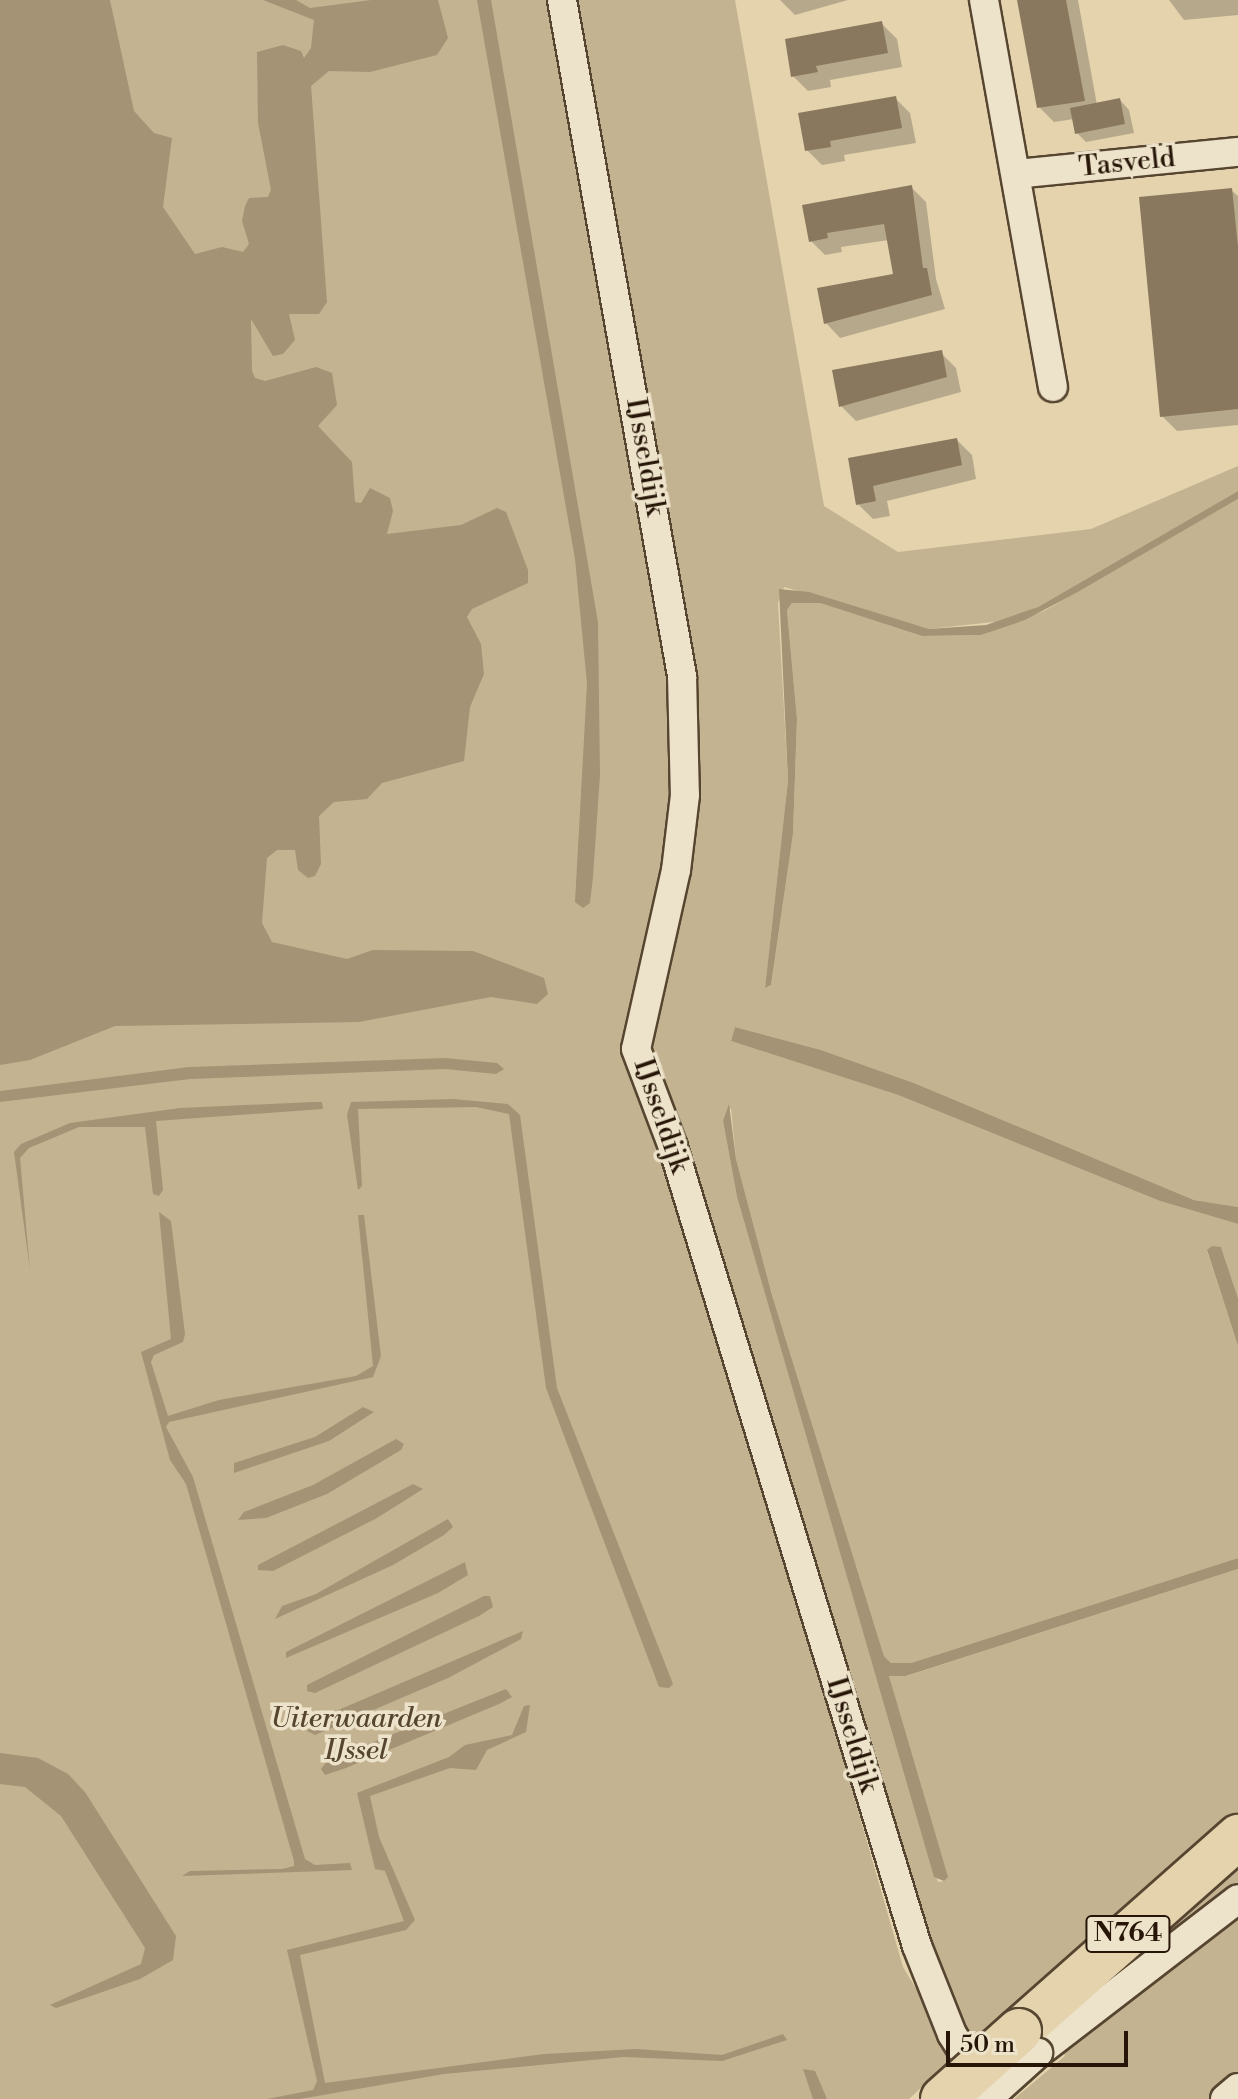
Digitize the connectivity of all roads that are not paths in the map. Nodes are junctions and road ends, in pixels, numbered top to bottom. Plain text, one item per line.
1 (562, 0) edge
2 (984, 0) edge
3 (1238, 152) edge
4 (1016, 174) junction
5 (1053, 387) dead end
6 (1238, 1837) edge
7 (1238, 1899) edge
8 (1028, 2042) junction
9 (1238, 2088) edge
10 (943, 2099) edge
11 (990, 2099) edge
12 (1225, 2099) edge

1 - 11 street, IJsseldijk
2 - 4 street
3 - 4 street, Tasveld
4 - 5 street
6 - 8 main road, N764
7 - 8 street
8 - 10 main road, N764, bridge
8 - 11 street, bridge
9 - 12 street

